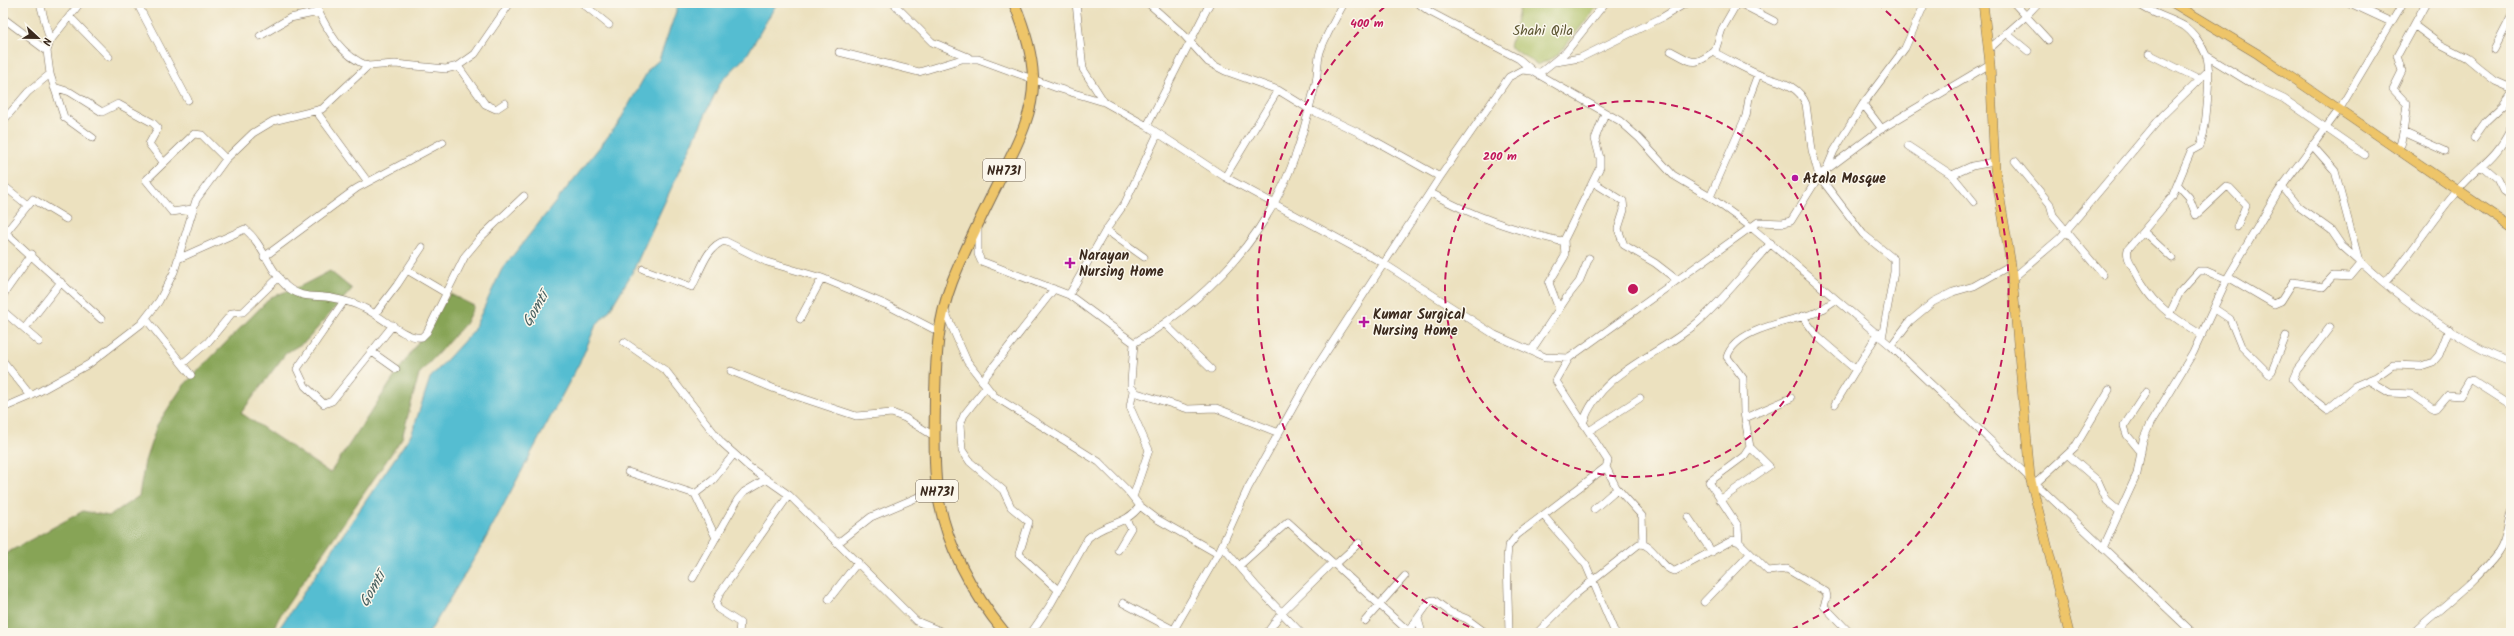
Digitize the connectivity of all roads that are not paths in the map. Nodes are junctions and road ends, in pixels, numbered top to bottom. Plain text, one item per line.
1 (40, 3) edge
2 (80, 3) edge
3 (137, 3) edge
4 (314, 3) edge
5 (509, 3) edge
6 (582, 3) edge
7 (893, 3) edge
8 (1014, 3) edge
9 (1076, 3) edge
10 (1148, 3) edge
11 (1210, 3) edge
12 (1344, 3) edge
13 (1418, 3) edge
14 (1605, 3) edge
15 (1686, 3) edge
16 (1738, 3) edge
17 (1925, 3) edge
18 (1983, 3) edge
19 (2014, 3) edge
20 (2038, 3) edge
21 (2137, 3) edge
22 (2174, 3) edge
23 (2350, 3) edge
24 (2403, 3) edge
25 (2426, 3) edge
26 (319, 12) junction
27 (70, 17) junction
28 (2025, 17) junction
29 (2511, 17) edge
30 (3, 18) edge
31 (1774, 20) dead end
32 (2391, 22) junction
33 (609, 25) dead end
34 (2414, 25) junction
35 (2006, 34) junction
36 (260, 36) dead end
37 (2048, 40) dead end
38 (50, 41) junction
39 (1191, 43) junction
40 (1988, 49) junction
41 (1671, 50) dead end
42 (2494, 50) dead end
43 (47, 51) junction
44 (1715, 51) junction
45 (2028, 51) dead end
46 (839, 52) dead end
47 (2149, 54) dead end
48 (2207, 56) junction
49 (109, 57) dead end
50 (968, 58) junction
51 (1556, 62) junction
52 (1990, 64) junction
53 (368, 66) junction
54 (458, 66) junction
55 (2209, 70) junction
56 (1534, 72) junction
57 (50, 74) junction
58 (1758, 74) junction
59 (1034, 78) junction
60 (2199, 79) junction
61 (54, 87) junction
62 (2511, 88) edge
63 (1278, 90) junction
64 (2511, 94) edge
65 (188, 100) dead end
66 (1104, 102) junction
67 (506, 103) dead end
68 (1863, 104) junction
69 (1310, 109) junction
70 (2339, 110) junction
71 (316, 111) junction
72 (1605, 113) junction
73 (3, 121) edge
74 (1147, 126) junction
75 (2324, 128) junction
76 (2511, 128) edge
77 (1882, 129) junction
78 (1158, 133) junction
79 (2405, 133) junction
80 (93, 138) dead end
81 (2474, 138) dead end
82 (443, 142) dead end
83 (2312, 145) junction
84 (1908, 146) dead end
85 (2398, 151) junction
86 (2445, 151) dead end
87 (2366, 155) dead end
88 (226, 160) junction
89 (2015, 161) dead end
90 (1994, 162) junction
91 (164, 163) junction
92 (2483, 166) junction
93 (1826, 170) junction
94 (1952, 175) junction
95 (1819, 176) junction
96 (1226, 177) junction
97 (1440, 177) junction
98 (368, 182) junction
99 (1593, 182) junction
100 (3, 185) edge
101 (2178, 185) junction
102 (2282, 186) junction
103 (2456, 191) junction
104 (1430, 194) junction
105 (524, 196) dead end
106 (2511, 196) edge
107 (1710, 197) junction
108 (1974, 202) dead end
109 (26, 204) junction
110 (1273, 204) junction
111 (192, 209) junction
112 (66, 219) dead end
113 (978, 223) junction
114 (1751, 227) junction
115 (2237, 227) dead end
116 (2511, 228) edge
117 (1106, 230) junction
118 (2066, 231) junction
119 (2144, 232) junction
120 (4, 234) edge
121 (1564, 240) junction
122 (1770, 243) junction
123 (422, 247) dead end
124 (32, 254) junction
125 (264, 257) junction
126 (1144, 257) dead end
127 (180, 258) junction
128 (1589, 258) dead end
129 (2172, 258) dead end
130 (1383, 262) junction
131 (2360, 263) junction
132 (2011, 265) junction
133 (643, 269) dead end
134 (407, 270) junction
135 (2103, 275) dead end
136 (279, 277) junction
137 (822, 278) junction
138 (2228, 278) junction
139 (2012, 279) junction
140 (1677, 280) junction
141 (61, 282) junction
142 (2384, 282) junction
143 (1054, 289) junction
144 (446, 293) junction
145 (3, 295) edge
146 (1069, 295) junction
147 (1836, 300) junction
148 (344, 301) junction
149 (944, 309) junction
150 (1559, 309) junction
151 (2215, 309) junction
152 (3, 311) edge
153 (375, 314) junction
154 (2169, 315) junction
155 (1802, 316) junction
156 (101, 319) dead end
157 (146, 319) junction
158 (800, 319) dead end
159 (1165, 324) junction
160 (393, 325) junction
161 (2330, 327) dead end
162 (24, 329) junction
163 (2449, 329) junction
164 (939, 332) junction
165 (2202, 335) junction
166 (1880, 336) junction
167 (2286, 336) dead end
168 (39, 342) dead end
169 (624, 342) dead end
170 (1134, 343) junction
171 (1891, 346) junction
172 (1531, 351) junction
173 (372, 352) junction
174 (1569, 358) junction
175 (3, 361) edge
176 (2511, 362) edge
177 (182, 364) junction
178 (396, 369) dead end
179 (1211, 369) dead end
180 (1856, 370) junction
181 (731, 371) dead end
182 (191, 375) dead end
183 (2368, 380) junction
184 (984, 384) junction
185 (2108, 390) dead end
186 (1133, 391) junction
187 (2146, 392) dead end
188 (31, 396) junction
189 (1640, 398) dead end
190 (1791, 398) dead end
191 (1835, 404) dead end
192 (2511, 405) edge
193 (3, 408) edge
194 (1745, 418) junction
195 (1583, 422) junction
196 (1589, 431) junction
197 (1279, 433) junction
198 (934, 436) junction
199 (1750, 448) junction
200 (2141, 452) junction
201 (734, 454) junction
202 (2068, 455) junction
203 (1606, 467) junction
204 (628, 472) dead end
205 (766, 478) junction
206 (2033, 481) junction
207 (937, 489) junction
208 (1617, 489) junction
209 (695, 494) junction
210 (789, 496) junction
211 (1133, 498) junction
212 (1720, 500) junction
213 (1140, 506) junction
214 (1594, 509) dead end
215 (2120, 512) junction
216 (2511, 512) edge
217 (1543, 515) junction
218 (1688, 517) dead end
219 (1126, 520) junction
220 (716, 538) junction
221 (838, 542) junction
222 (1739, 542) junction
223 (1359, 543) dead end
224 (1643, 544) junction
225 (1222, 546) junction
226 (2103, 548) junction
227 (1118, 550) dead end
228 (1712, 552) junction
229 (1218, 554) junction
230 (1750, 554) junction
231 (858, 562) junction
232 (1332, 563) junction
233 (1239, 566) junction
234 (1404, 576) dead end
235 (693, 578) dead end
236 (1592, 579) junction
237 (1058, 590) junction
238 (829, 599) dead end
239 (1704, 602) dead end
240 (1123, 603) dead end
241 (1379, 605) junction
242 (1282, 612) junction
243 (1418, 619) junction
244 (1365, 621) dead end
245 (927, 630) edge
246 (1173, 631) edge
247 (2418, 631) edge
248 (1850, 632) edge
249 (739, 633) edge
250 (945, 633) edge
251 (1005, 633) edge
252 (1031, 633) edge
253 (1267, 633) edge
254 (1301, 633) edge
255 (1422, 633) edge
256 (1486, 633) edge
257 (1509, 633) edge
258 (1537, 633) edge
259 (1615, 633) edge
260 (2069, 633) edge
261 (2193, 633) edge

1 - 38 street
2 - 27 street
3 - 65 street
4 - 26 street
5 - 54 street
6 - 33 street
7 - 50 street
8 - 59 highway, NH731
9 - 66 street
10 - 39 street
11 - 39 street
12 - 69 street
13 - 56 street
14 - 51 street
15 - 51 street
16 - 31 street
16 - 44 street
17 - 68 street
18 - 40 main road
19 - 28 street
20 - 28 street
21 - 48 street
22 - 70 main road
23 - 32 street
24 - 32 street
25 - 34 street
26 - 36 street
26 - 53 street
27 - 38 street
27 - 49 street
28 - 35 street
28 - 37 street
29 - 42 street
30 - 43 street
32 - 70 street
34 - 62 street
34 - 79 street
35 - 40 street
35 - 45 street
38 - 43 street
39 - 63 street
39 - 74 street
40 - 52 main road
41 - 44 street
43 - 57 street
44 - 58 street
46 - 50 street
47 - 60 street
48 - 55 street
48 - 75 street
50 - 59 street
51 - 56 street
52 - 77 street
52 - 90 main road
53 - 54 street
53 - 71 street
54 - 67 street
55 - 60 street
55 - 101 street
56 - 72 street
56 - 97 street
57 - 61 street
57 - 73 street
58 - 95 street
58 - 107 street
59 - 66 street
59 - 113 highway, NH731
60 - 118 street
61 - 80 street
61 - 91 street
63 - 69 street
63 - 96 street
64 - 81 street
66 - 74 street
68 - 77 street
68 - 93 street
69 - 97 street
69 - 110 street
70 - 75 street
70 - 85 main road
71 - 88 street
71 - 98 street
72 - 99 street
72 - 107 street
74 - 78 street
75 - 83 street
75 - 87 street
76 - 92 street
77 - 93 street
78 - 96 street
78 - 117 street
79 - 85 street
79 - 86 street
82 - 98 street
83 - 102 street
83 - 131 street
84 - 94 street
85 - 103 main road
88 - 91 street
88 - 111 street
89 - 118 street
90 - 94 street
90 - 132 main road
91 - 111 street
92 - 103 street
92 - 106 street
93 - 95 street
94 - 108 street
95 - 114 street
95 - 166 street
96 - 110 street
97 - 104 street
98 - 125 street
99 - 121 street
99 - 140 street
100 - 109 street
101 - 115 street
101 - 119 street
102 - 131 street
102 - 138 street
103 - 116 main road
103 - 142 street
104 - 121 street
104 - 130 street
105 - 144 street
107 - 114 street
109 - 112 street
109 - 120 street
110 - 130 street
110 - 159 street
111 - 127 street
113 - 143 street
113 - 149 highway, NH731
114 - 122 street
114 - 140 street
117 - 126 street
117 - 146 street
118 - 135 street
118 - 139 street
119 - 129 street
119 - 154 street
120 - 124 street
121 - 150 street
122 - 147 street
122 - 195 street
123 - 134 street
124 - 141 street
124 - 145 street
125 - 127 street
125 - 136 street
127 - 157 street
128 - 150 street
130 - 172 street
130 - 197 street
131 - 138 street
131 - 142 street
132 - 139 main road
132 - 171 street
133 - 137 street
134 - 144 street
134 - 153 street
136 - 148 street
136 - 177 street
137 - 158 street
137 - 164 street
138 - 151 street
138 - 154 street
139 - 206 main road
140 - 174 street
141 - 156 street
141 - 162 street
142 - 163 street
143 - 146 street
143 - 184 street
144 - 160 street
146 - 170 street
147 - 155 street
147 - 166 street
148 - 153 street
148 - 173 street
149 - 164 highway, NH731
149 - 184 street
150 - 172 street
151 - 165 street
151 - 167 street
152 - 162 street
153 - 160 street
154 - 165 street
155 - 180 street
155 - 194 street
157 - 177 street
157 - 188 street
159 - 170 street
159 - 179 street
160 - 173 street
161 - 183 street
162 - 168 street
163 - 176 street
163 - 183 street
164 - 198 highway, NH731
165 - 200 street
166 - 171 street
166 - 180 street
169 - 201 street
170 - 186 street
171 - 206 street
172 - 174 street
173 - 178 street
174 - 195 street
175 - 188 street
177 - 182 street
180 - 191 street
181 - 198 street
183 - 192 street
184 - 211 street
184 - 237 street
185 - 202 street
186 - 197 street
186 - 211 street
187 - 200 street
188 - 193 street
189 - 196 street
190 - 194 street
194 - 199 street
195 - 196 street
196 - 203 street
197 - 225 street
198 - 207 highway, NH731
199 - 212 street
199 - 212 street
200 - 215 street
201 - 205 street
201 - 209 street
202 - 206 street
202 - 215 street
203 - 208 street
203 - 217 street
204 - 209 street
205 - 210 street
205 - 220 street
206 - 226 street
206 - 260 main road
207 - 221 street
207 - 251 highway, NH731
208 - 214 street
208 - 224 street
209 - 220 street
210 - 221 street
210 - 249 street
211 - 213 street
212 - 222 street
213 - 219 street
213 - 229 street
215 - 226 street
216 - 247 street
217 - 236 street
217 - 257 street
218 - 228 street
219 - 227 street
219 - 237 street
220 - 235 street
221 - 231 street
222 - 228 street
222 - 230 street
223 - 232 street
224 - 228 street
224 - 236 street
225 - 229 street
225 - 233 street
226 - 261 street
229 - 246 street
230 - 239 street
230 - 248 street
231 - 238 street
231 - 245 street
232 - 233 street
232 - 241 street
232 - 242 street
233 - 242 street
234 - 241 street
236 - 258 street
236 - 259 street
237 - 252 street
240 - 246 street
241 - 243 street
241 - 244 street
242 - 253 street
242 - 254 street
243 - 255 street
243 - 256 street
245 - 250 street

